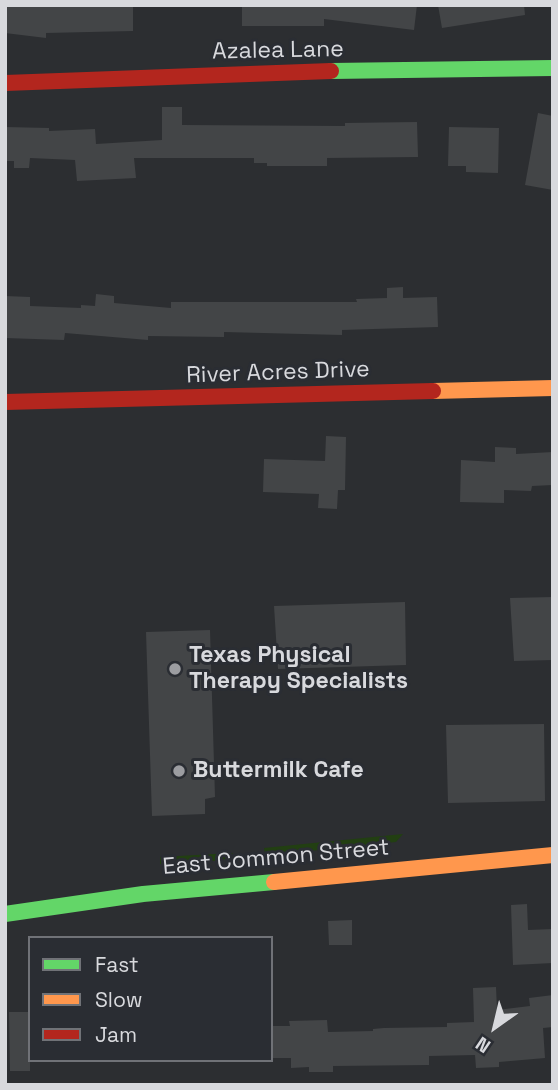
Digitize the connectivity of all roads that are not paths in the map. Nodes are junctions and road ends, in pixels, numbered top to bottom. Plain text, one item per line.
1 (553, 68) edge
2 (5, 83) edge
3 (553, 388) edge
4 (5, 402) edge
5 (553, 855) edge
6 (5, 914) edge

1 - 2 street, Azalea Lane
3 - 4 street, River Acres Drive
5 - 6 street, East Common Street

